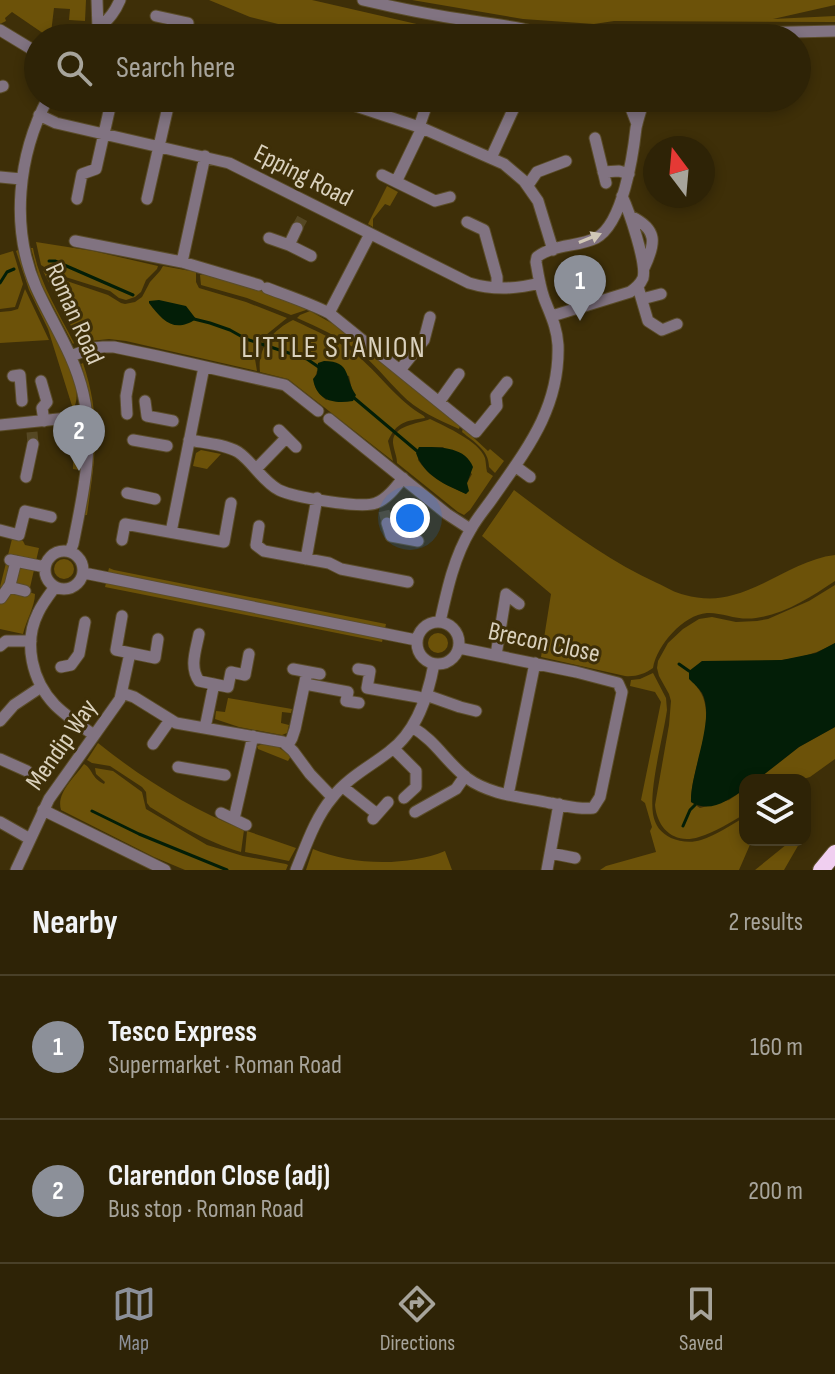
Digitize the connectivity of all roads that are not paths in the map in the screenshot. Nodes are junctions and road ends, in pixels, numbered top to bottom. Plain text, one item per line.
1 (97, 0) edge
2 (120, 0) edge
3 (363, 0) edge
4 (156, 16) dead end
5 (96, 24) edge
6 (106, 24) edge
7 (188, 24) edge
8 (492, 24) edge
9 (835, 31) edge
10 (811, 32) edge
11 (3, 36) edge
12 (24, 46) edge
13 (41, 112) edge
14 (109, 112) edge
15 (167, 112) edge
16 (380, 112) edge
17 (425, 112) edge
18 (512, 112) edge
19 (632, 112) edge
20 (641, 112) edge
21 (39, 115) junction
22 (637, 124) junction
23 (421, 128) junction
24 (104, 133) junction
25 (595, 138) dead end
26 (159, 146) junction
27 (205, 156) junction
28 (491, 158) junction
29 (566, 161) dead end
30 (629, 174) junction
31 (382, 175) dead end
32 (0, 177) edge
33 (21, 179) junction
34 (396, 182) junction
35 (528, 185) junction
36 (622, 196) junction
37 (450, 197) dead end
38 (77, 199) dead end
39 (147, 199) dead end
40 (310, 203) junction
41 (467, 222) dead end
42 (370, 234) junction
43 (269, 238) dead end
44 (75, 241) dead end
45 (289, 245) junction
46 (553, 250) junction
47 (311, 256) dead end
48 (182, 262) junction
49 (540, 283) junction
50 (497, 287) junction
51 (638, 287) junction
52 (661, 294) dead end
53 (642, 299) junction
54 (329, 313) junction
55 (552, 316) junction
56 (430, 317) dead end
57 (677, 324) dead end
58 (71, 356) junction
59 (132, 363) junction
60 (204, 367) junction
61 (400, 370) junction
62 (459, 374) dead end
63 (13, 376) dead end
64 (41, 381) dead end
65 (507, 382) dead end
66 (145, 401) dead end
67 (439, 402) junction
68 (318, 411) dead end
69 (127, 414) dead end
70 (87, 416) junction
71 (329, 419) dead end
72 (44, 421) junction
73 (27, 422) junction
74 (183, 423) junction
75 (0, 425) edge
76 (133, 440) dead end
77 (180, 446) junction
78 (296, 447) dead end
79 (515, 466) junction
80 (256, 469) junction
81 (26, 477) dead end
82 (530, 477) dead end
83 (403, 478) junction
84 (127, 493) dead end
85 (317, 498) junction
86 (166, 501) junction
87 (231, 503) dead end
88 (384, 512) junction
89 (51, 517) dead end
90 (259, 526) dead end
91 (470, 529) junction
92 (0, 530) edge
93 (171, 532) junction
94 (122, 540) dead end
95 (418, 541) dead end
96 (70, 551) junction
97 (306, 559) junction
98 (45, 567) junction
99 (84, 573) junction
100 (408, 582) dead end
101 (55, 587) junction
102 (25, 591) dead end
103 (5, 592) edge
104 (519, 604) dead end
105 (122, 616) dead end
106 (85, 622) dead end
107 (440, 622) junction
108 (199, 634) dead end
109 (158, 639) dead end
110 (416, 640) junction
111 (31, 641) junction
112 (0, 646) edge
113 (459, 648) junction
114 (130, 653) junction
115 (249, 654) dead end
116 (496, 655) junction
117 (535, 663) junction
118 (434, 664) junction
119 (293, 669) dead end
120 (358, 669) dead end
121 (35, 673) junction
122 (320, 674) dead end
123 (306, 678) junction
124 (214, 684) junction
125 (41, 687) junction
126 (122, 693) junction
127 (425, 698) junction
128 (359, 703) dead end
129 (476, 711) dead end
130 (170, 720) junction
131 (0, 721) edge
132 (412, 727) junction
133 (205, 728) junction
134 (94, 735) junction
135 (253, 736) junction
136 (153, 744) dead end
137 (288, 745) junction
138 (394, 749) junction
139 (0, 759) edge
140 (178, 767) dead end
141 (27, 771) dead end
142 (465, 776) junction
143 (235, 777) junction
144 (343, 787) junction
145 (508, 795) junction
146 (332, 797) junction
147 (404, 798) dead end
148 (388, 802) dead end
149 (559, 804) junction
150 (43, 810) junction
151 (415, 812) dead end
152 (221, 813) dead end
153 (234, 819) junction
154 (0, 822) edge
155 (246, 825) dead end
156 (30, 839) junction
157 (550, 853) junction
158 (835, 853) edge
159 (575, 858) dead end
160 (151, 867) edge
161 (16, 870) edge
162 (165, 870) edge
163 (296, 870) edge
164 (547, 870) edge
165 (821, 870) edge

1 - 5 street
2 - 6 street
3 - 8 street
4 - 7 street
9 - 10 street
11 - 12 street
13 - 21 street, Roman Road
14 - 24 street
15 - 26 street
16 - 23 street
17 - 23 street
18 - 28 street
19 - 22 street
20 - 22 street
21 - 24 street, Epping Road
21 - 33 street, Roman Road
22 - 30 street
23 - 28 street
23 - 34 street
24 - 26 street, Epping Road
24 - 38 street
25 - 30 street
26 - 27 street, Epping Road
26 - 39 street
27 - 40 street, Epping Road
27 - 48 street
28 - 35 street
29 - 35 street
30 - 36 street
31 - 34 street
32 - 33 street
33 - 58 street, Roman Road
34 - 37 street
35 - 46 street
46 -> 36 street
36 - 51 street
40 - 42 street, Epping Road
40 - 45 street
41 - 50 street
42 - 50 street, Epping Road
42 - 54 street
43 - 45 street
44 - 48 street
45 - 47 street
46 - 49 street
48 - 54 street
49 - 50 street, Epping Road
49 - 55 street
51 - 53 street
51 - 55 street
52 - 53 street
53 - 57 street
54 - 61 street
55 - 79 street
56 - 61 street
58 - 59 street
58 - 70 street, Roman Road
59 - 60 street
59 - 69 street
60 - 68 street
60 - 74 street
61 - 67 street
62 - 67 street
63 - 73 street
64 - 72 street
65 - 67 street
66 - 74 street
70 - 72 street
70 - 96 street, Roman Road
71 - 83 street
72 - 73 street
73 - 75 street
73 - 81 street
74 - 77 street
76 - 77 street
77 - 80 street
77 - 86 street
78 - 80 street
79 - 82 street
79 - 91 street
80 - 85 street
83 - 88 street
83 - 91 street
84 - 86 street
85 - 88 street
85 - 97 street
86 - 93 street
87 - 93 street
88 - 95 street
89 - 92 street
90 - 97 street
91 - 107 street
93 - 94 street
96 - 98 street
96 - 99 street
97 - 100 street
98 - 101 street
98 - 103 street
99 - 101 street
99 - 110 street
101 - 111 street
102 - 103 street
104 - 116 street
105 - 114 street
106 - 121 street
107 - 110 street
107 - 113 street
108 - 124 street
109 - 114 street
110 - 118 street
111 - 112 street
111 - 121 street
113 - 116 street, Brecon Close
113 - 118 street
114 - 126 street
115 - 124 street
116 - 117 street, Brecon Close
117 - 145 street
117 - 149 street, Brecon Close
118 - 127 street
119 - 123 street
120 - 127 street
121 - 125 street
122 - 123 street
123 - 128 street
123 - 137 street
124 - 133 street
125 - 131 street
125 - 134 street
126 - 130 street, Mendip Way
126 - 134 street, Mendip Way
127 - 129 street
127 - 132 street
130 - 133 street, Mendip Way
130 - 136 street
132 - 138 street
132 - 142 street, Brecon Close
133 - 135 street, Mendip Way
134 - 150 street, Mendip Way
135 - 137 street, Mendip Way
135 - 143 street
137 - 146 street
138 - 144 street
138 - 147 street
139 - 141 street
140 - 143 street
142 - 145 street, Brecon Close
142 - 151 street
143 - 153 street
144 - 146 street
144 - 148 street
145 - 149 street, Brecon Close
146 - 163 street
149 - 157 street
150 - 156 street, Mendip Way
150 - 160 street
152 - 153 street
153 - 155 street
154 - 156 street
156 - 161 street, Mendip Way
157 - 159 street
157 - 164 street
158 - 165 highway
160 - 162 street

